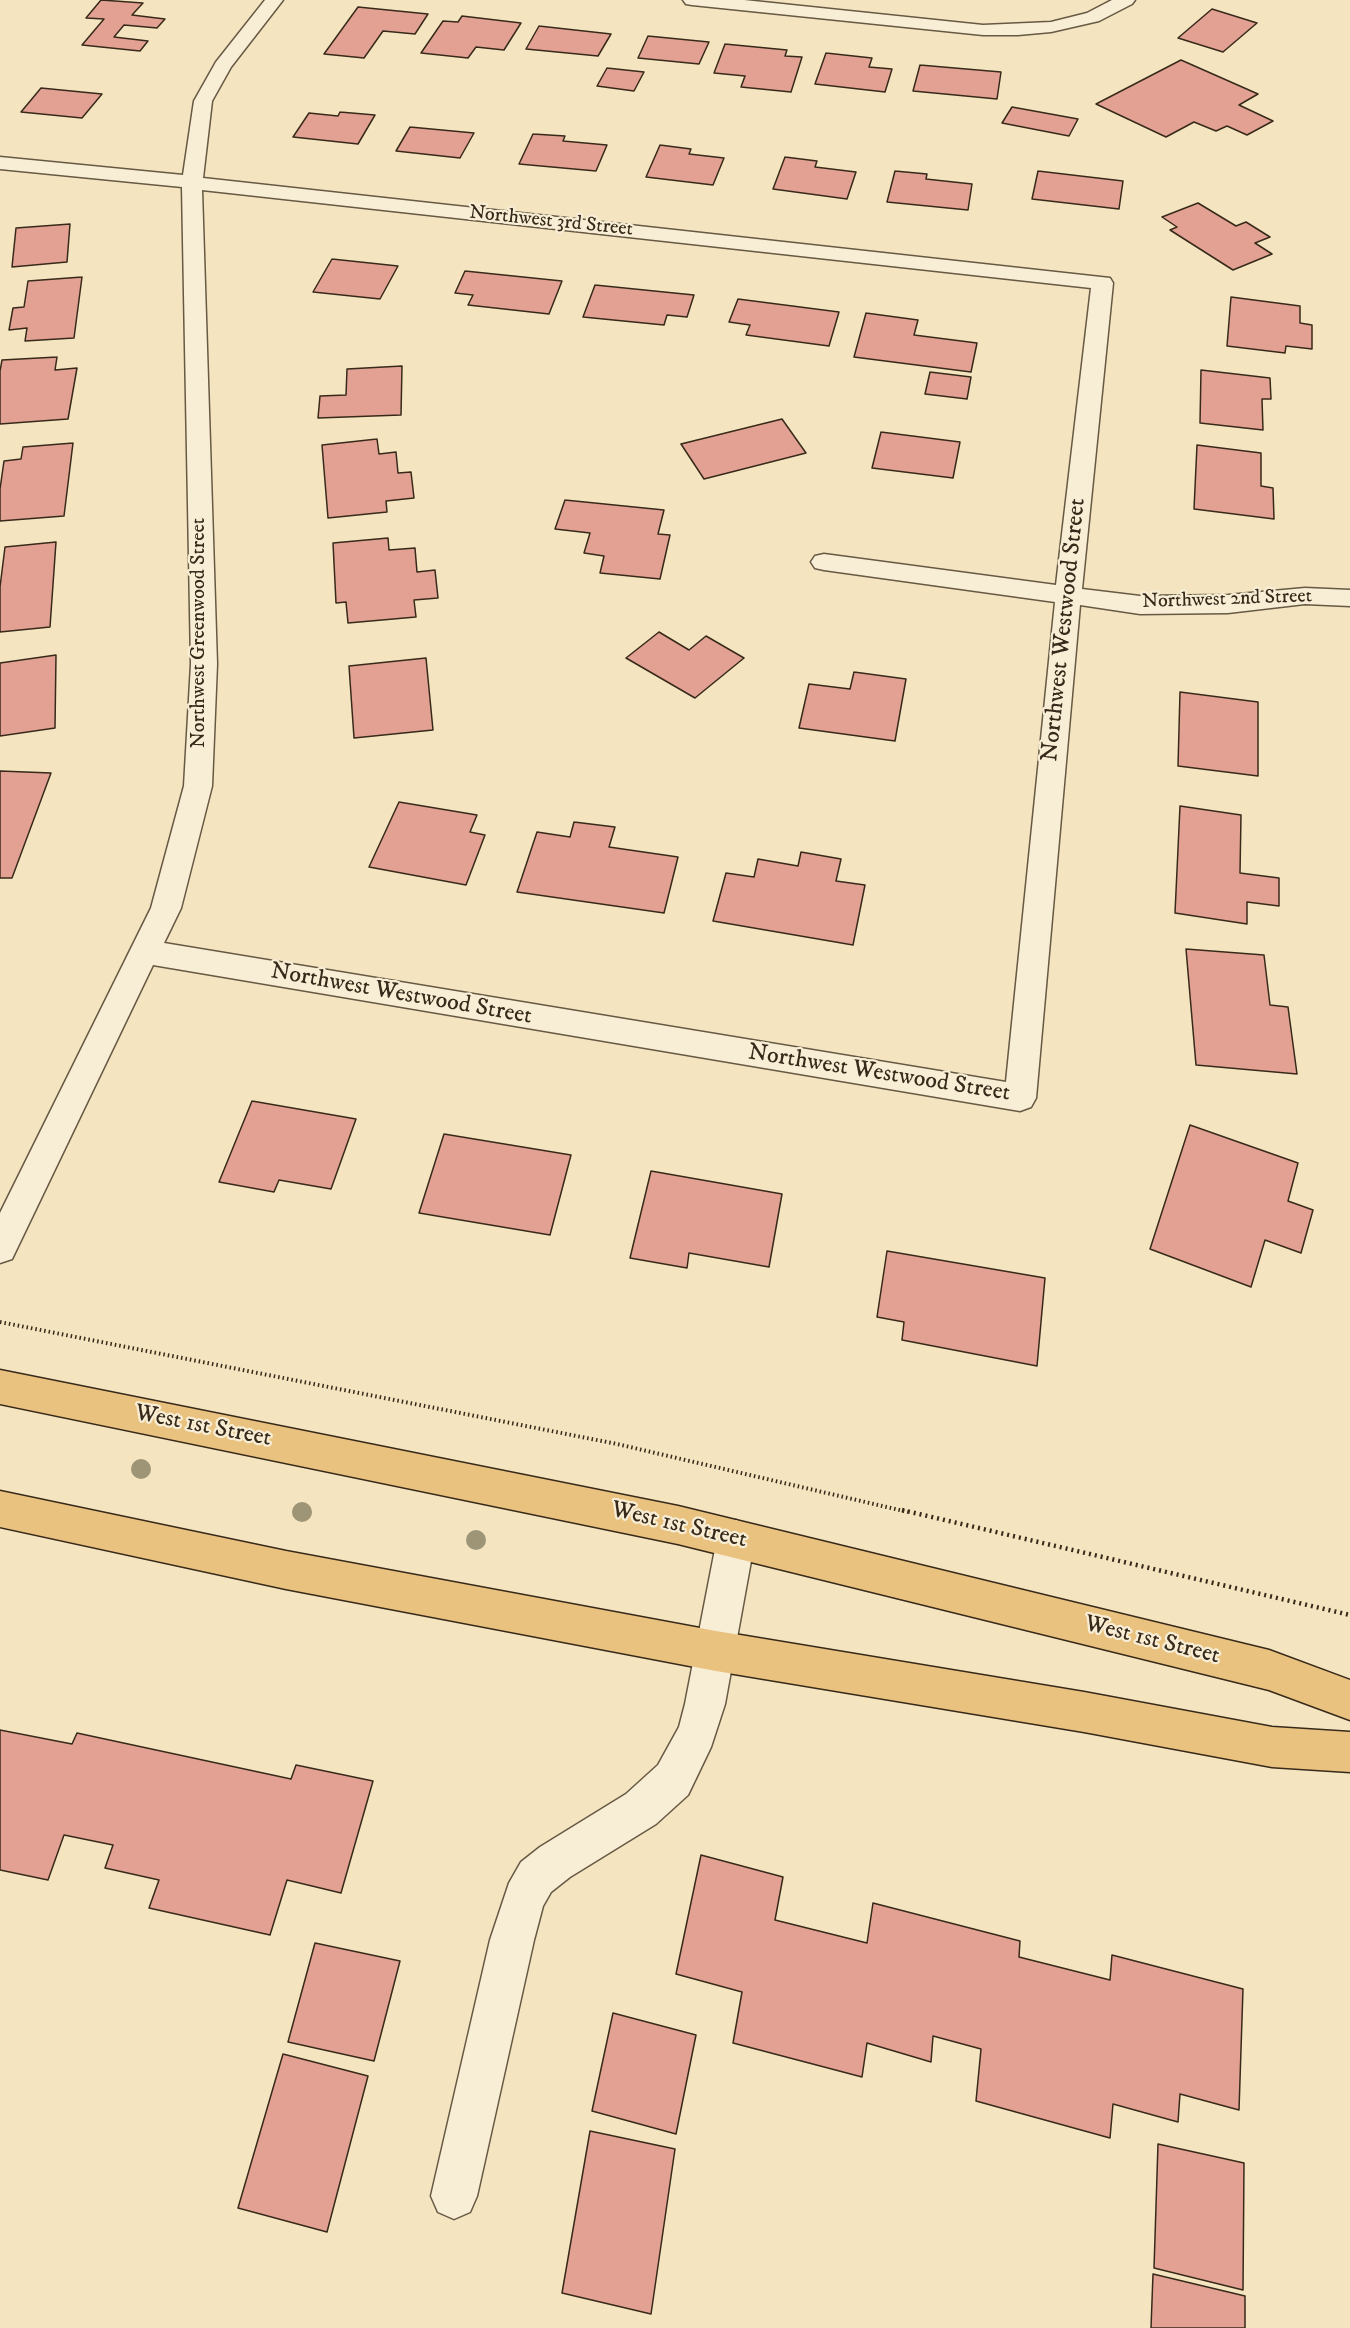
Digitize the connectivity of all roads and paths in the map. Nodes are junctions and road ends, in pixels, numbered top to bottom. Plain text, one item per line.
1 (274, 0) edge
2 (1126, 0) edge
3 (704, 1) edge
4 (0, 163) edge
5 (192, 182) junction
6 (1102, 283) joint
7 (824, 562) dead end
8 (1068, 596) junction
9 (1350, 598) edge
10 (146, 952) junction
11 (0, 1248) edge
12 (0, 1322) edge
13 (0, 1387) edge
14 (0, 1509) edge
15 (736, 1539) junction
16 (1350, 1614) edge
17 (716, 1652) junction
18 (1350, 1700) edge
19 (1350, 1752) edge
20 (454, 2196) dead end

1 - 5 street, Northwest Greenwood Street
2 - 3 street
4 - 5 street, Northwest 3rd Street
5 - 6 street, Northwest 3rd Street
5 - 10 street, Northwest Greenwood Street
6 - 8 street, Northwest Westwood Street
7 - 8 street, Northwest 2nd Street
8 - 9 street, Northwest 2nd Street
8 - 10 street, Northwest Westwood Street
10 - 11 street, Northwest Greenwood Street
12 - 16 path
13 - 15 main road, West 1st Street
14 - 17 main road
15 - 17 street
15 - 18 main road, West 1st Street
17 - 19 main road
17 - 20 street

